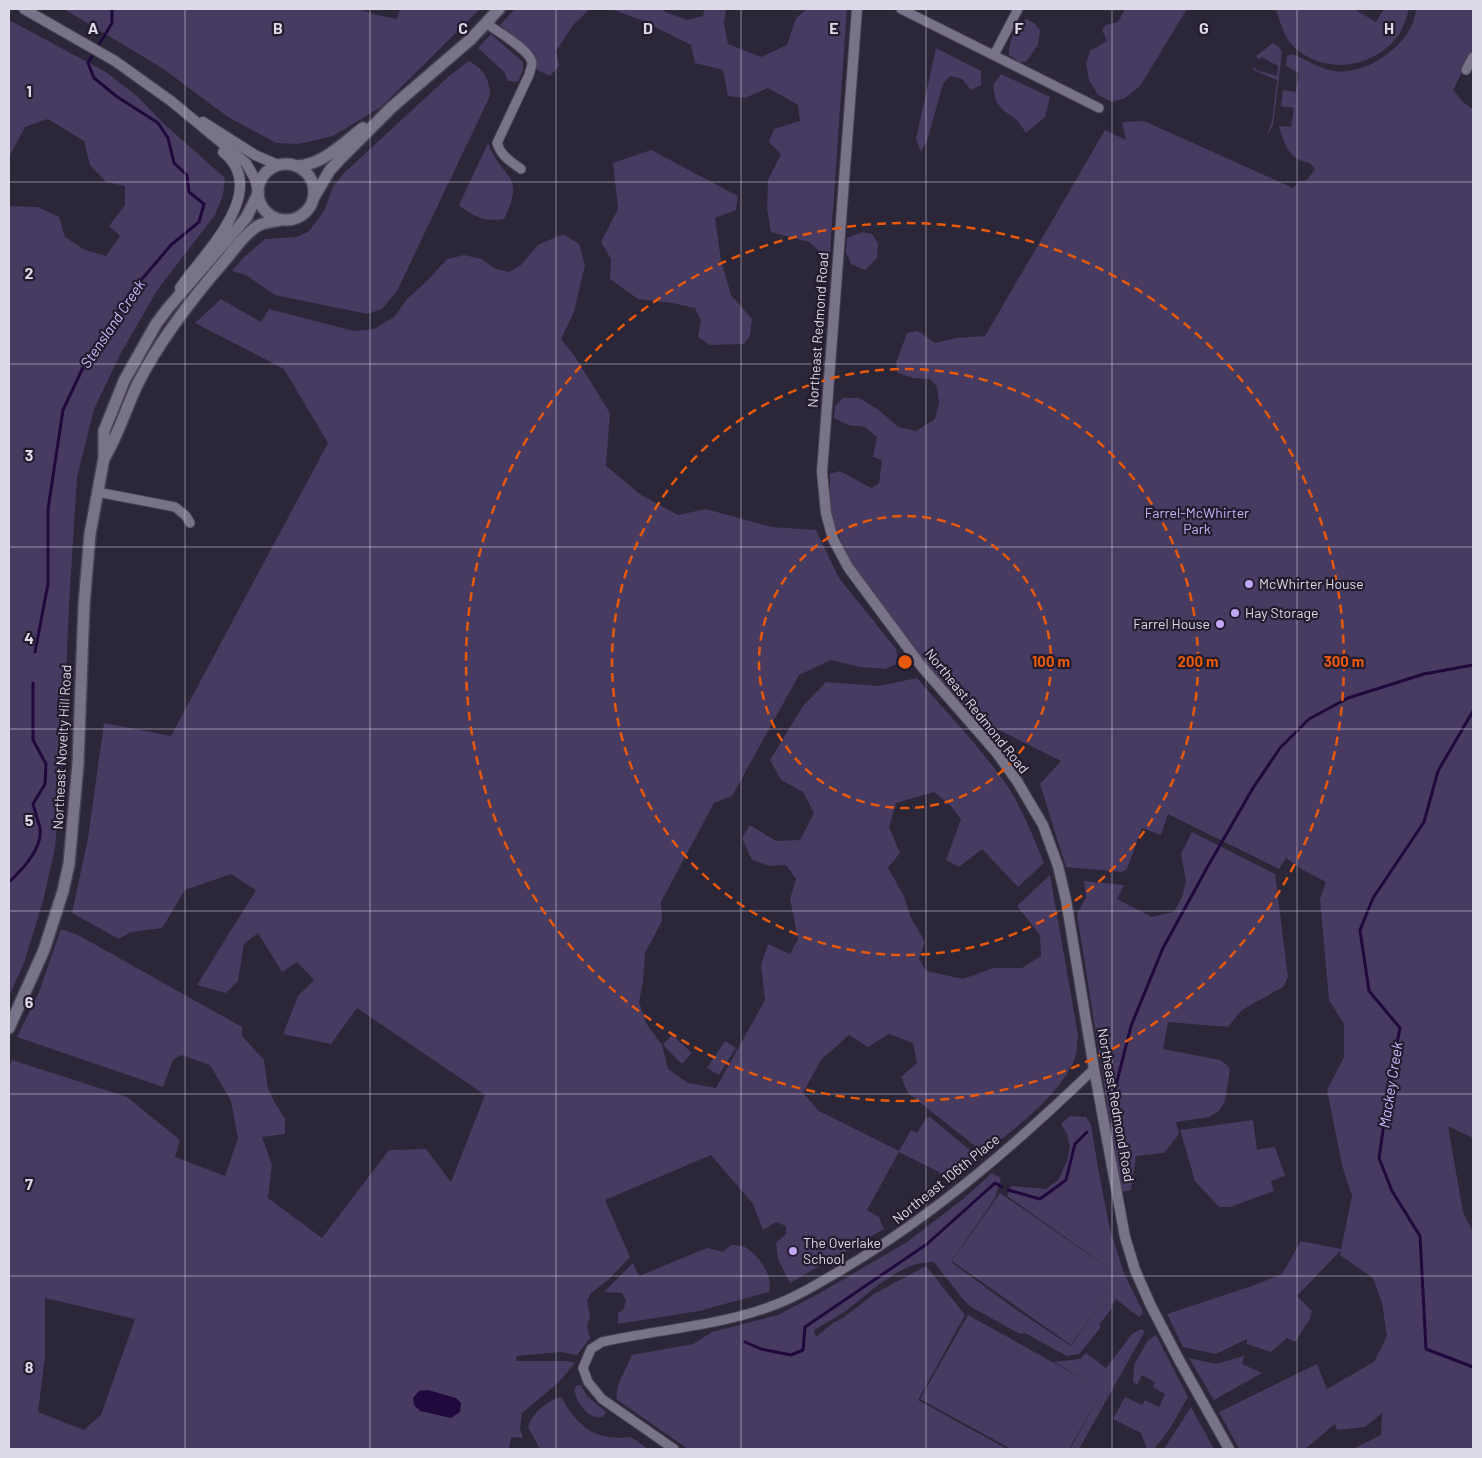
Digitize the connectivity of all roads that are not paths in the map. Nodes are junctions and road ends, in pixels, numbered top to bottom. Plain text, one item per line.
1 (24, 9) edge
2 (499, 9) edge
3 (857, 9) edge
4 (900, 9) edge
5 (1018, 9) edge
6 (486, 23) junction
7 (994, 55) junction
8 (1473, 57) edge
9 (1466, 70) dead end
10 (171, 101) junction
11 (392, 107) junction
12 (1099, 108) dead end
13 (278, 165) junction
14 (297, 166) junction
15 (521, 169) dead end
16 (258, 193) junction
17 (314, 197) junction
18 (281, 220) junction
19 (168, 308) junction
20 (104, 458) junction
21 (97, 492) junction
22 (190, 524) dead end
23 (9, 1028) edge
24 (1094, 1069) junction
25 (674, 1449) edge
26 (1229, 1449) edge

1 - 10 street
2 - 6 main road
3 - 24 street, Northeast Redmond Road
4 - 7 street
5 - 7 street
6 - 11 main road
6 - 15 street
7 - 12 street
8 - 9 street
10 - 13 street
10 - 16 street
10 - 19 street
11 - 14 main road
11 - 17 main road
13 - 14 main road
13 - 16 main road
14 - 17 main road
16 - 18 main road
16 - 19 main road, Northeast Novelty Hill Road
17 - 18 main road
18 - 20 main road, Northeast Novelty Hill Road
19 - 20 main road, Northeast Novelty Hill Road
20 - 21 main road, Northeast Novelty Hill Road
21 - 22 street
21 - 23 main road, Northeast Novelty Hill Road
24 - 25 street, Northeast 106th Place
24 - 26 street, Northeast Redmond Road

